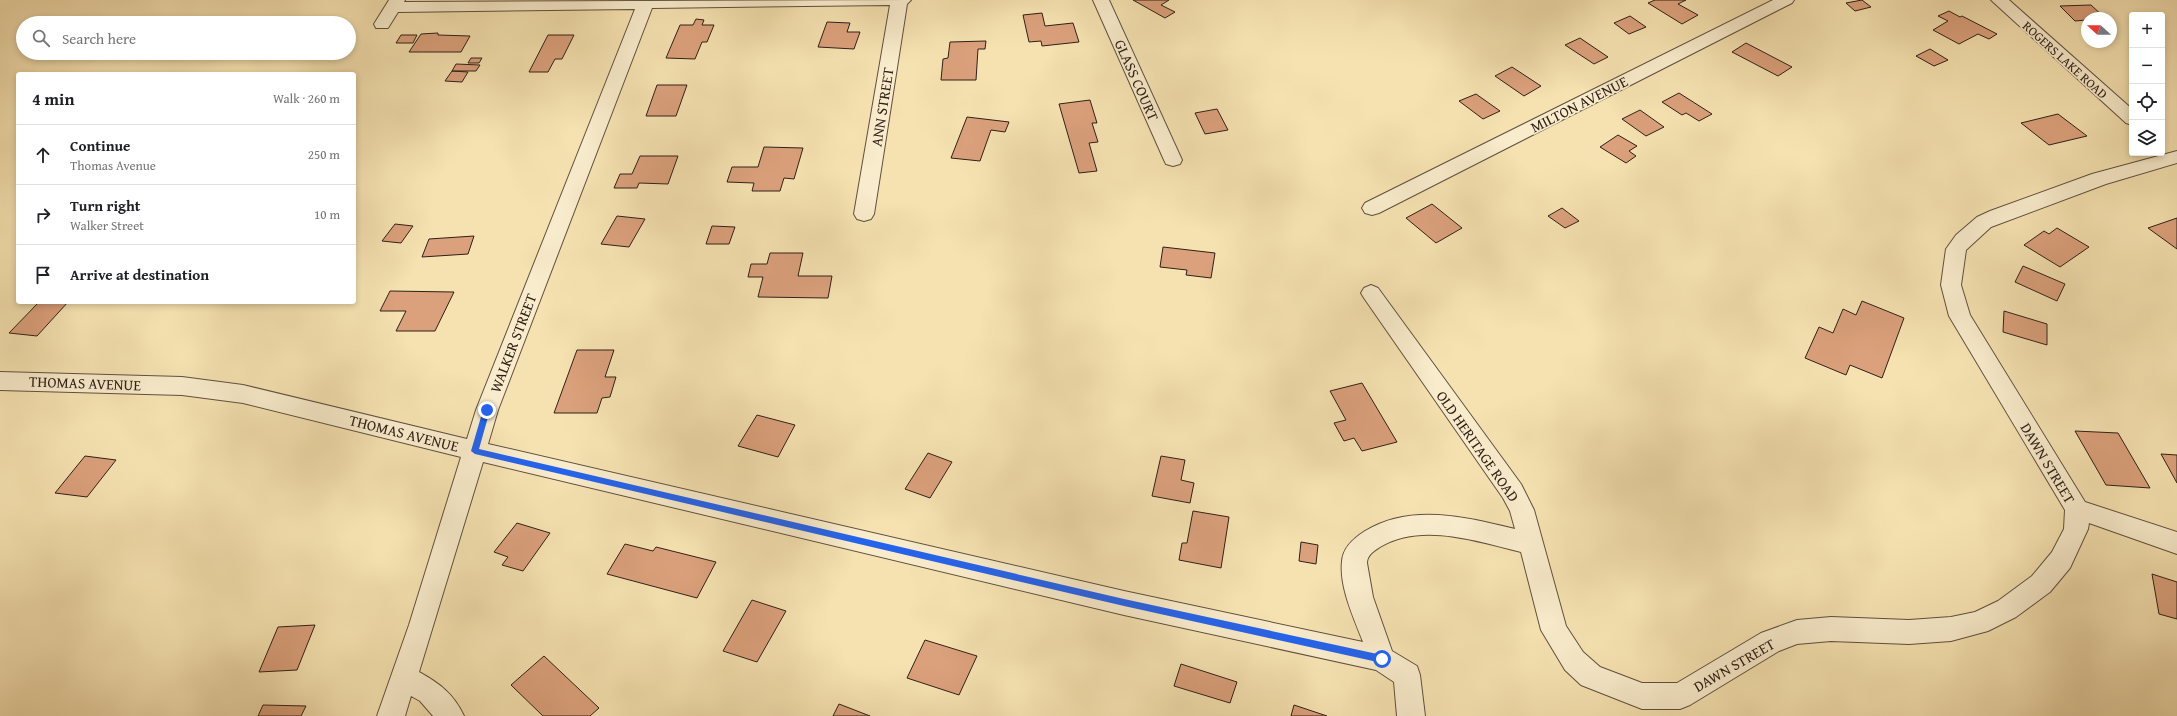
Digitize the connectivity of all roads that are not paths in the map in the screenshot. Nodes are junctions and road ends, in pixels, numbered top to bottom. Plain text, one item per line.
1 (899, 0) edge
2 (903, 0) edge
3 (1101, 0) edge
4 (1786, 0) edge
5 (1999, 0) edge
6 (646, 2) edge
7 (395, 3) edge
8 (382, 24) dead end
9 (2129, 116) edge
10 (2165, 147) edge
11 (2177, 157) edge
12 (1174, 160) dead end
13 (1372, 208) dead end
14 (864, 214) dead end
15 (1371, 293) dead end
16 (0, 381) edge
17 (475, 451) junction
18 (2076, 509) junction
19 (2177, 543) edge
20 (1531, 544) junction
21 (1382, 659) junction
22 (404, 678) junction
23 (1680, 696) joint
24 (391, 716) edge
25 (450, 716) edge
26 (1411, 716) edge

1 - 2 street
1 - 6 street
1 - 14 street, ANN STREET
3 - 12 street, GLASS COURT
4 - 13 street, MILTON AVENUE
5 - 9 street, ROGERS LAKE ROAD
6 - 7 street
6 - 17 street, WALKER STREET
7 - 8 street
10 - 11 street
11 - 18 street, DAWN STREET
15 - 20 street, OLD HERITAGE ROAD
16 - 17 street, THOMAS AVENUE
17 - 21 street, THOMAS AVENUE
17 - 22 street, WALKER STREET
18 - 19 street
18 - 23 street, DAWN STREET
20 - 21 street
20 - 23 street, OLD HERITAGE ROAD
21 - 26 street, THOMAS AVENUE
22 - 24 street, WALKER STREET
22 - 25 street

